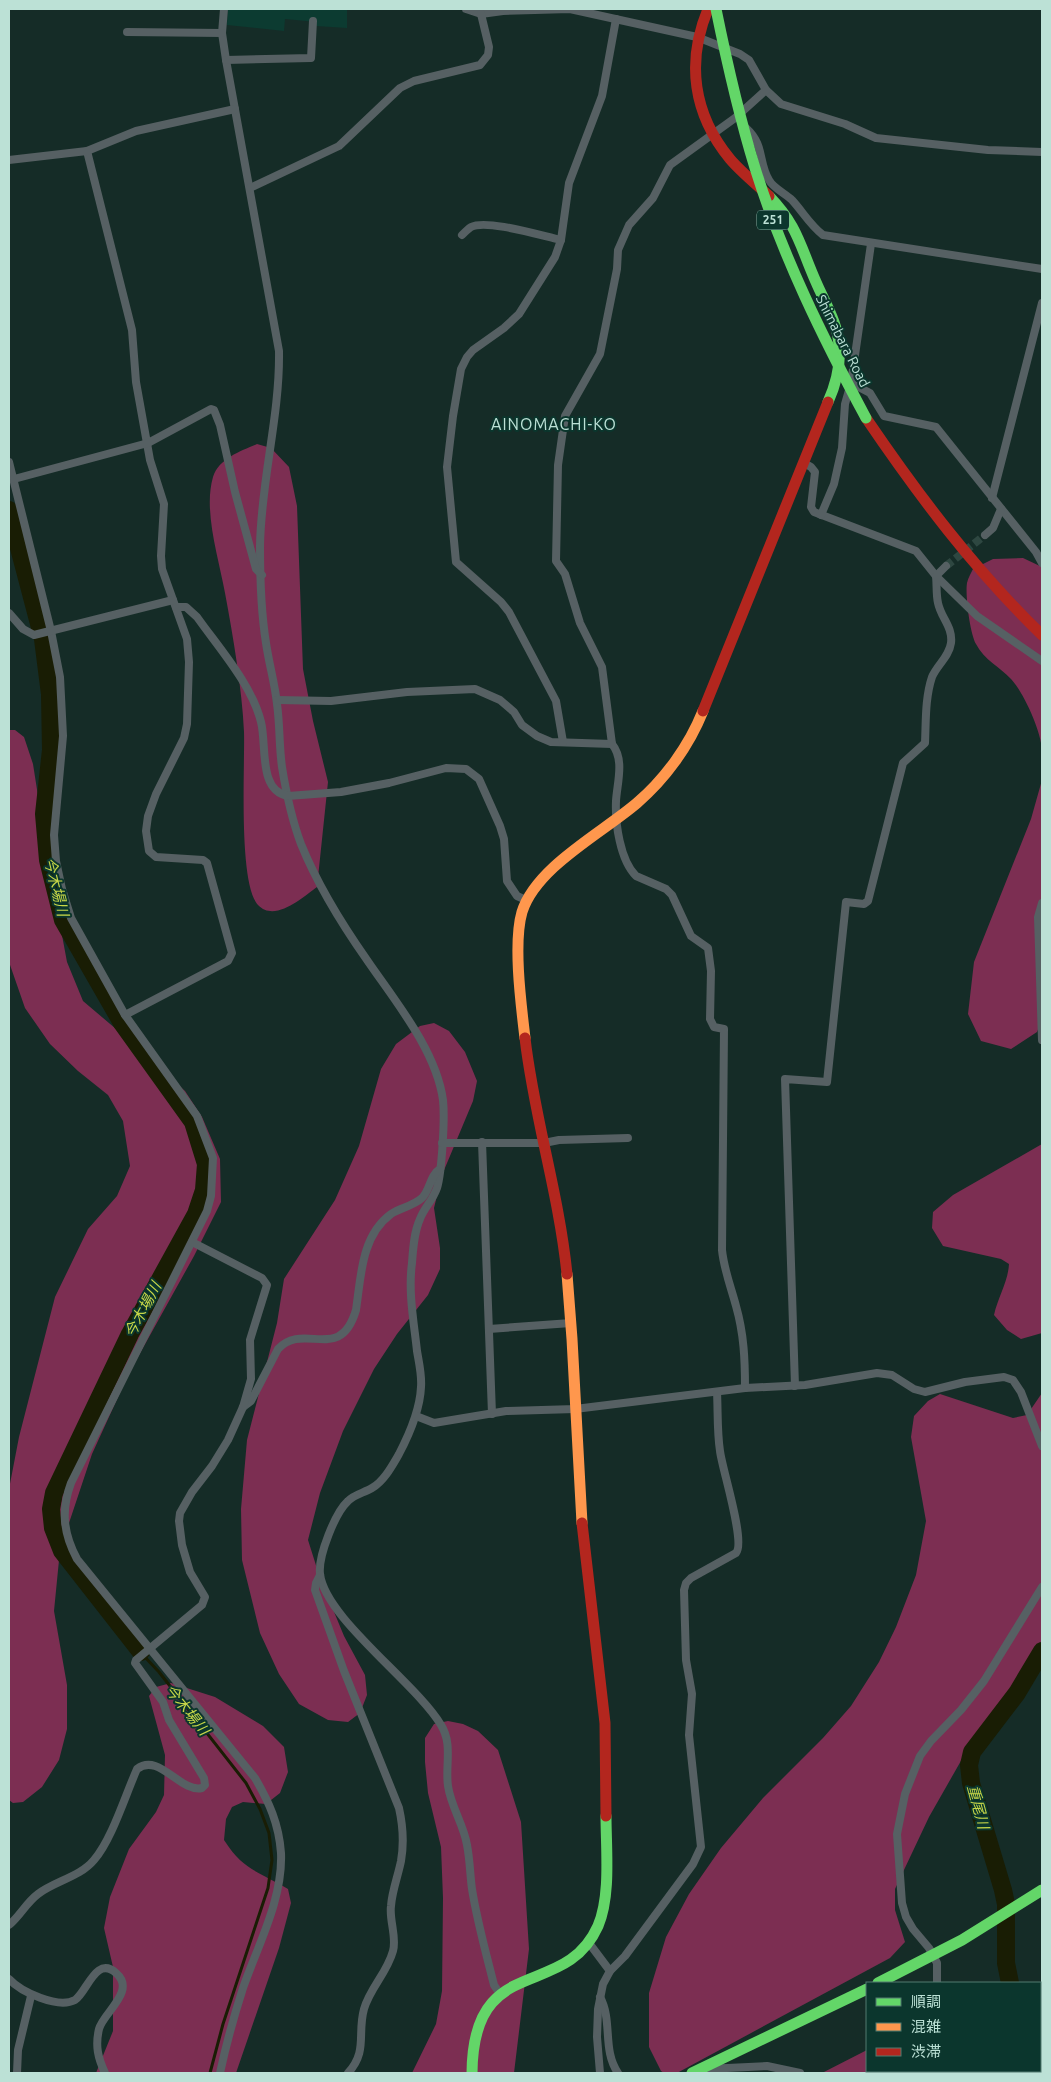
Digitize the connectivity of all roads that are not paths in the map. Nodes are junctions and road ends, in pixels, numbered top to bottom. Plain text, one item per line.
1 (224, 9) edge
2 (466, 9) edge
3 (708, 9) edge
4 (716, 9) edge
5 (503, 10) edge
6 (481, 14) junction
7 (616, 19) junction
8 (313, 21) dead end
9 (127, 32) dead end
10 (222, 33) junction
11 (697, 37) junction
12 (226, 60) junction
13 (766, 90) junction
14 (234, 109) junction
15 (735, 118) junction
16 (712, 134) junction
17 (86, 151) junction
18 (1042, 152) edge
19 (9, 160) edge
20 (250, 188) junction
21 (462, 234) dead end
22 (561, 240) junction
23 (872, 244) junction
24 (1042, 269) edge
25 (1042, 303) edge
26 (851, 383) junction
27 (148, 443) junction
28 (9, 462) edge
29 (804, 463) junction
30 (14, 479) junction
31 (992, 498) junction
32 (1001, 509) junction
33 (821, 515) junction
34 (985, 534) tunnel mouth
35 (1042, 563) edge
36 (946, 566) tunnel mouth
37 (262, 575) junction
38 (936, 576) junction
39 (174, 603) junction
40 (9, 613) edge
41 (44, 632) junction
42 (1042, 635) edge
43 (1042, 661) edge
44 (277, 700) junction
45 (563, 742) junction
46 (612, 744) junction
47 (288, 796) junction
48 (617, 819) junction
49 (526, 900) junction
50 (1042, 903) edge
51 (125, 1015) junction
52 (1042, 1040) edge
53 (628, 1138) dead end
54 (482, 1142) junction
55 (442, 1143) junction
56 (544, 1143) junction
57 (440, 1169) junction
58 (192, 1242) junction
59 (570, 1323) junction
60 (488, 1329) junction
61 (795, 1386) junction
62 (745, 1388) junction
63 (717, 1392) junction
64 (243, 1407) junction
65 (575, 1409) junction
66 (492, 1414) junction
67 (416, 1416) junction
68 (1042, 1446) edge
69 (320, 1576) junction
70 (1042, 1587) edge
71 (149, 1649) junction
72 (1042, 1890) edge
73 (9, 1925) edge
74 (589, 1942) junction
75 (610, 1970) junction
76 (9, 1979) edge
77 (880, 1982) edge
78 (936, 1982) edge
79 (863, 1991) edge
80 (500, 1994) junction
81 (31, 1996) junction
82 (600, 1997) junction
83 (697, 2071) edge
84 (17, 2073) edge
85 (105, 2073) edge
86 (220, 2073) edge
87 (348, 2073) edge
88 (472, 2073) edge
89 (600, 2073) edge
90 (618, 2073) edge
91 (800, 2073) edge

1 - 10 street
2 - 6 street
3 - 11 main road
4 - 42 main road, Shimabara Road / 251, bridge
5 - 6 street
5 - 7 street
6 - 20 street
7 - 11 street
7 - 22 street
8 - 12 street
9 - 10 street
10 - 12 street
11 - 13 street
11 - 16 main road
12 - 14 street
13 - 15 street
13 - 18 street
14 - 17 street
14 - 20 street
15 - 16 street
15 - 23 street
16 - 29 main road
16 - 46 street
17 - 19 street
17 - 27 street
20 - 37 street
21 - 22 street
22 - 45 street
23 - 24 street
23 - 26 street
25 - 31 street
26 - 31 street
26 - 33 street
27 - 30 street
27 - 37 street
27 - 39 street
28 - 30 street
29 - 33 street
29 - 48 main road
30 - 41 street
31 - 32 street
32 - 34 street
32 - 35 street
33 - 38 street
36 - 38 street
37 - 44 street
38 - 43 street
38 - 61 street
39 - 41 street
39 - 47 street
39 - 51 street
40 - 41 street
41 - 51 street
44 - 45 street
44 - 47 street
45 - 46 street
46 - 48 street
47 - 49 street
47 - 55 street
48 - 49 main road
48 - 62 street
49 - 56 main road
50 - 52 street
51 - 58 street
53 - 56 street
54 - 55 street
54 - 56 street
54 - 60 street
55 - 57 street
56 - 59 main road
57 - 64 street
57 - 67 street
58 - 64 street
58 - 71 street
59 - 60 street
59 - 65 main road
60 - 66 street
61 - 62 street
61 - 68 street
62 - 63 street
63 - 65 street
63 - 75 street
64 - 71 street
65 - 66 street
65 - 74 main road
66 - 67 street
67 - 69 street
69 - 80 street
69 - 87 street
70 - 78 street
71 - 73 street
71 - 86 street
72 - 77 main road, bridge
74 - 75 street
74 - 80 main road
75 - 82 street
76 - 81 street
79 - 83 main road
80 - 88 main road
81 - 84 street
81 - 85 street
82 - 89 street
82 - 90 street
83 - 91 street

